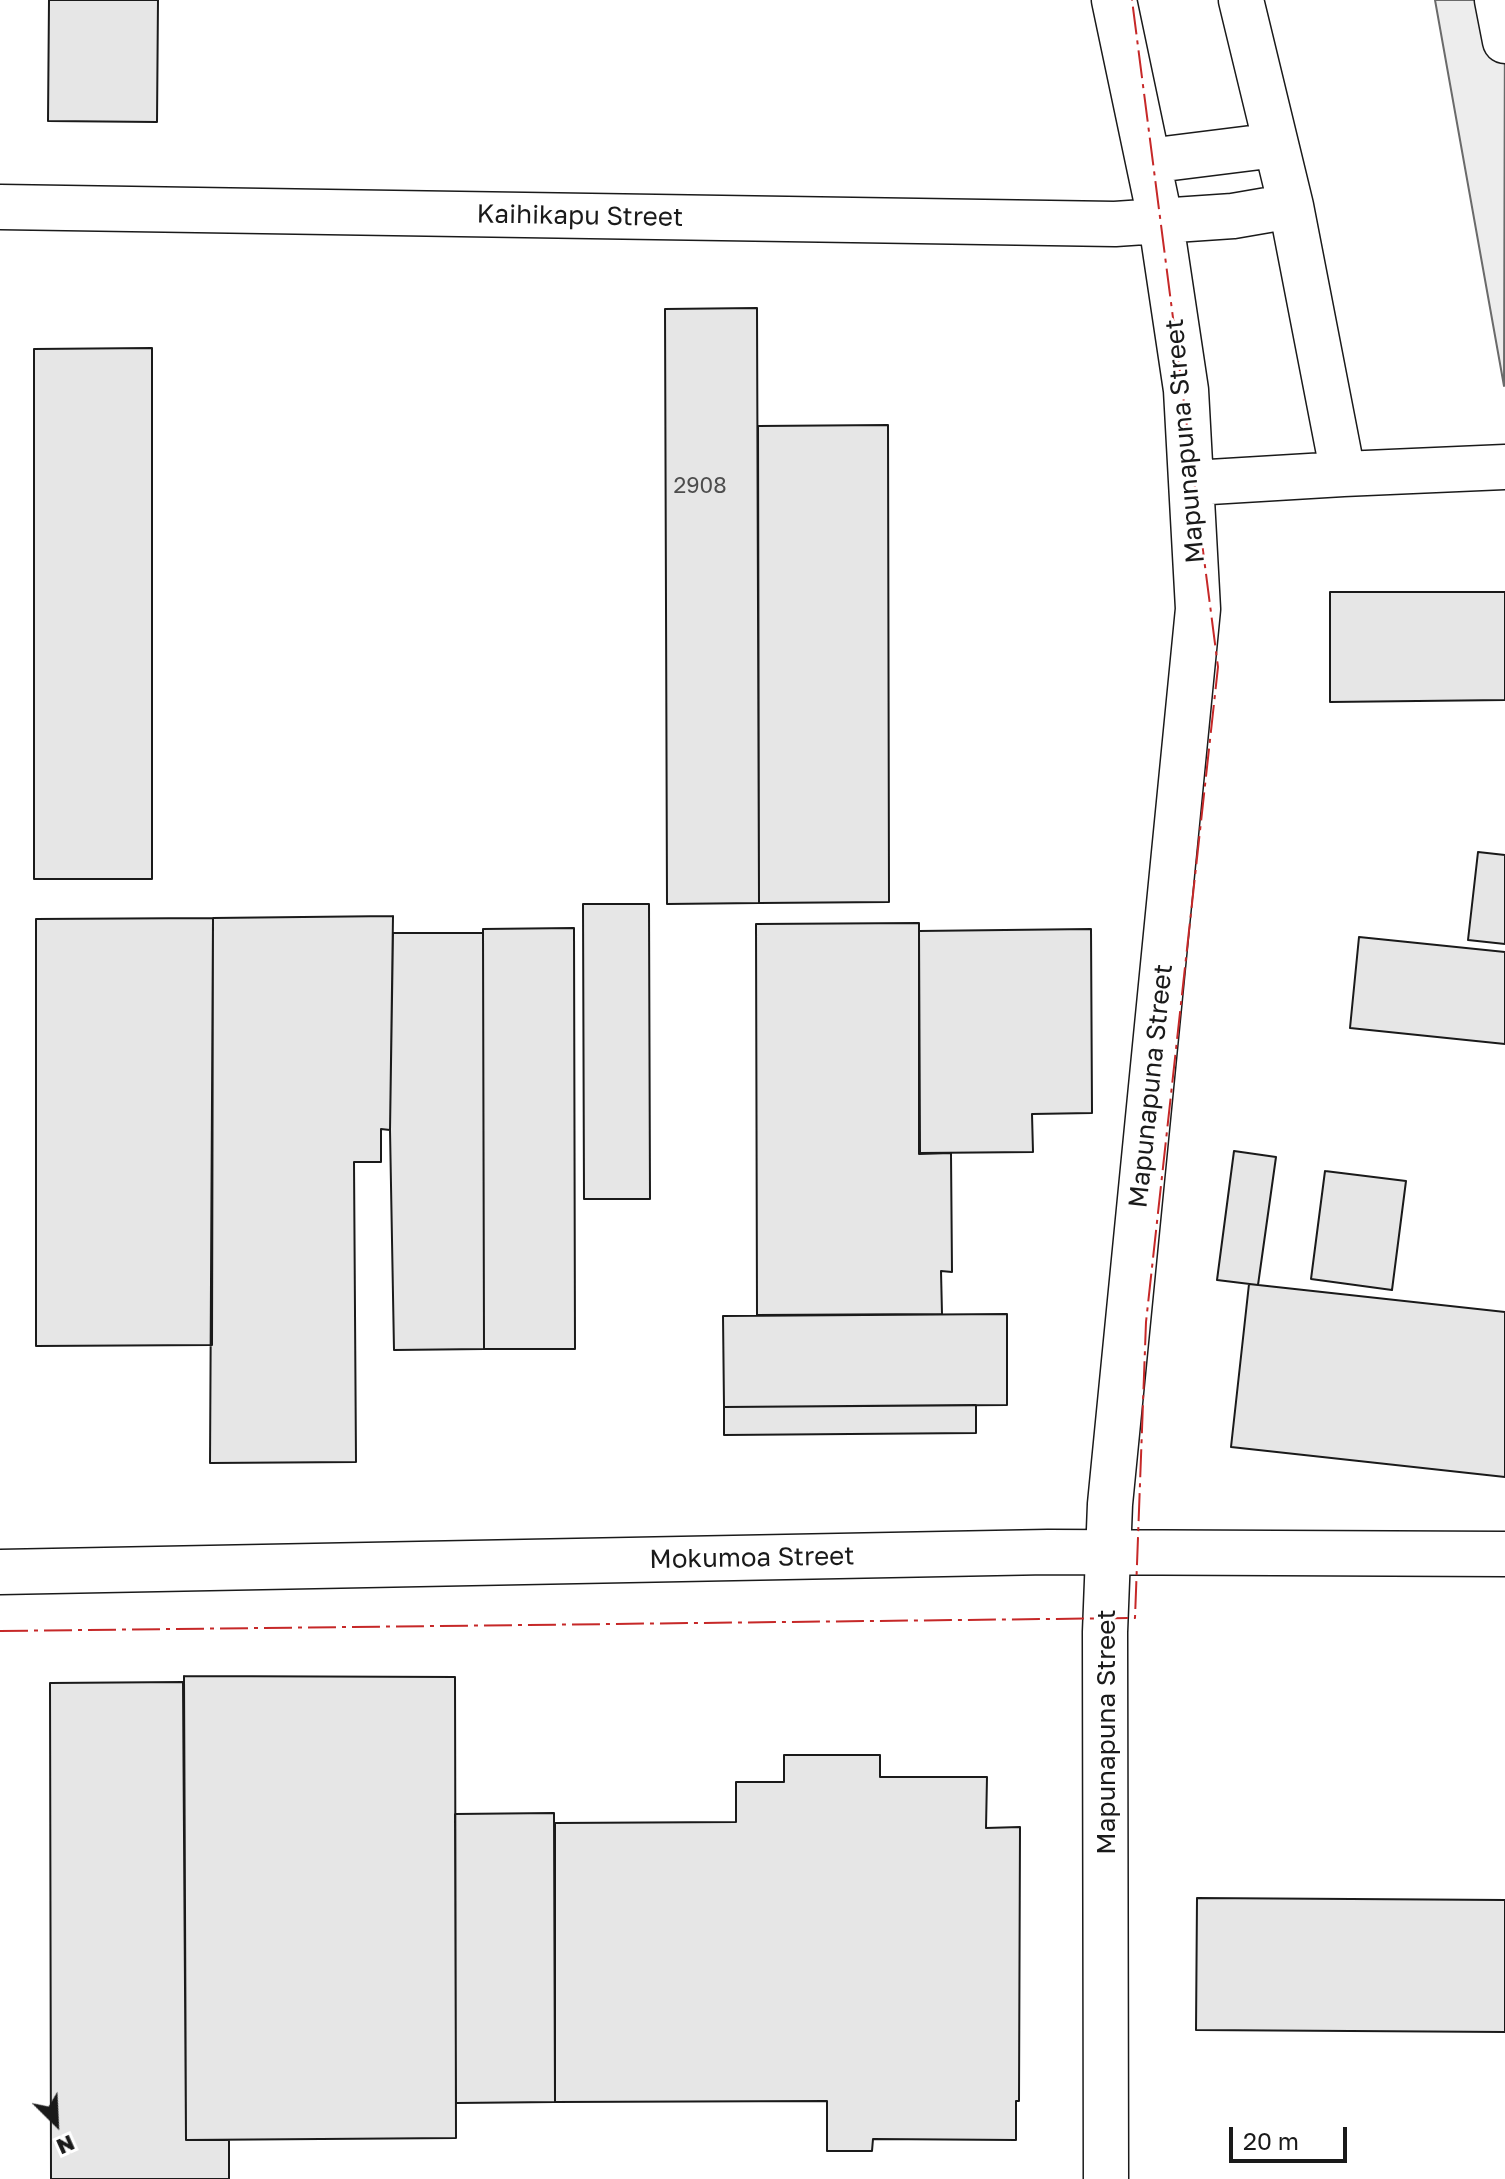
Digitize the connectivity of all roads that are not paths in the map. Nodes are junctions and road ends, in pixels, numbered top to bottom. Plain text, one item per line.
1 (1114, 0) edge
2 (1241, 0) edge
3 (1497, 0) edge
4 (1505, 41) edge
5 (1276, 145) junction
6 (1148, 161) junction
7 (1291, 206) junction
8 (0, 207) edge
9 (1161, 223) junction
10 (1505, 467) edge
11 (1343, 474) junction
12 (1193, 483) junction
13 (1111, 1553) junction
14 (1505, 1554) edge
15 (0, 1572) edge
16 (1106, 2179) edge

1 - 6 street, Mapunapuna Street
2 - 5 street
3 - 4 street
5 - 6 street
5 - 7 street
6 - 9 street, Mapunapuna Street
7 - 9 street, Kaihikapu Street
7 - 11 street
8 - 9 street, Kaihikapu Street
9 - 12 street, Mapunapuna Street
10 - 11 street
11 - 12 street
12 - 13 street, Mapunapuna Street
13 - 14 street, Mokumoa Street
13 - 15 street, Mokumoa Street
13 - 16 street, Mapunapuna Street

